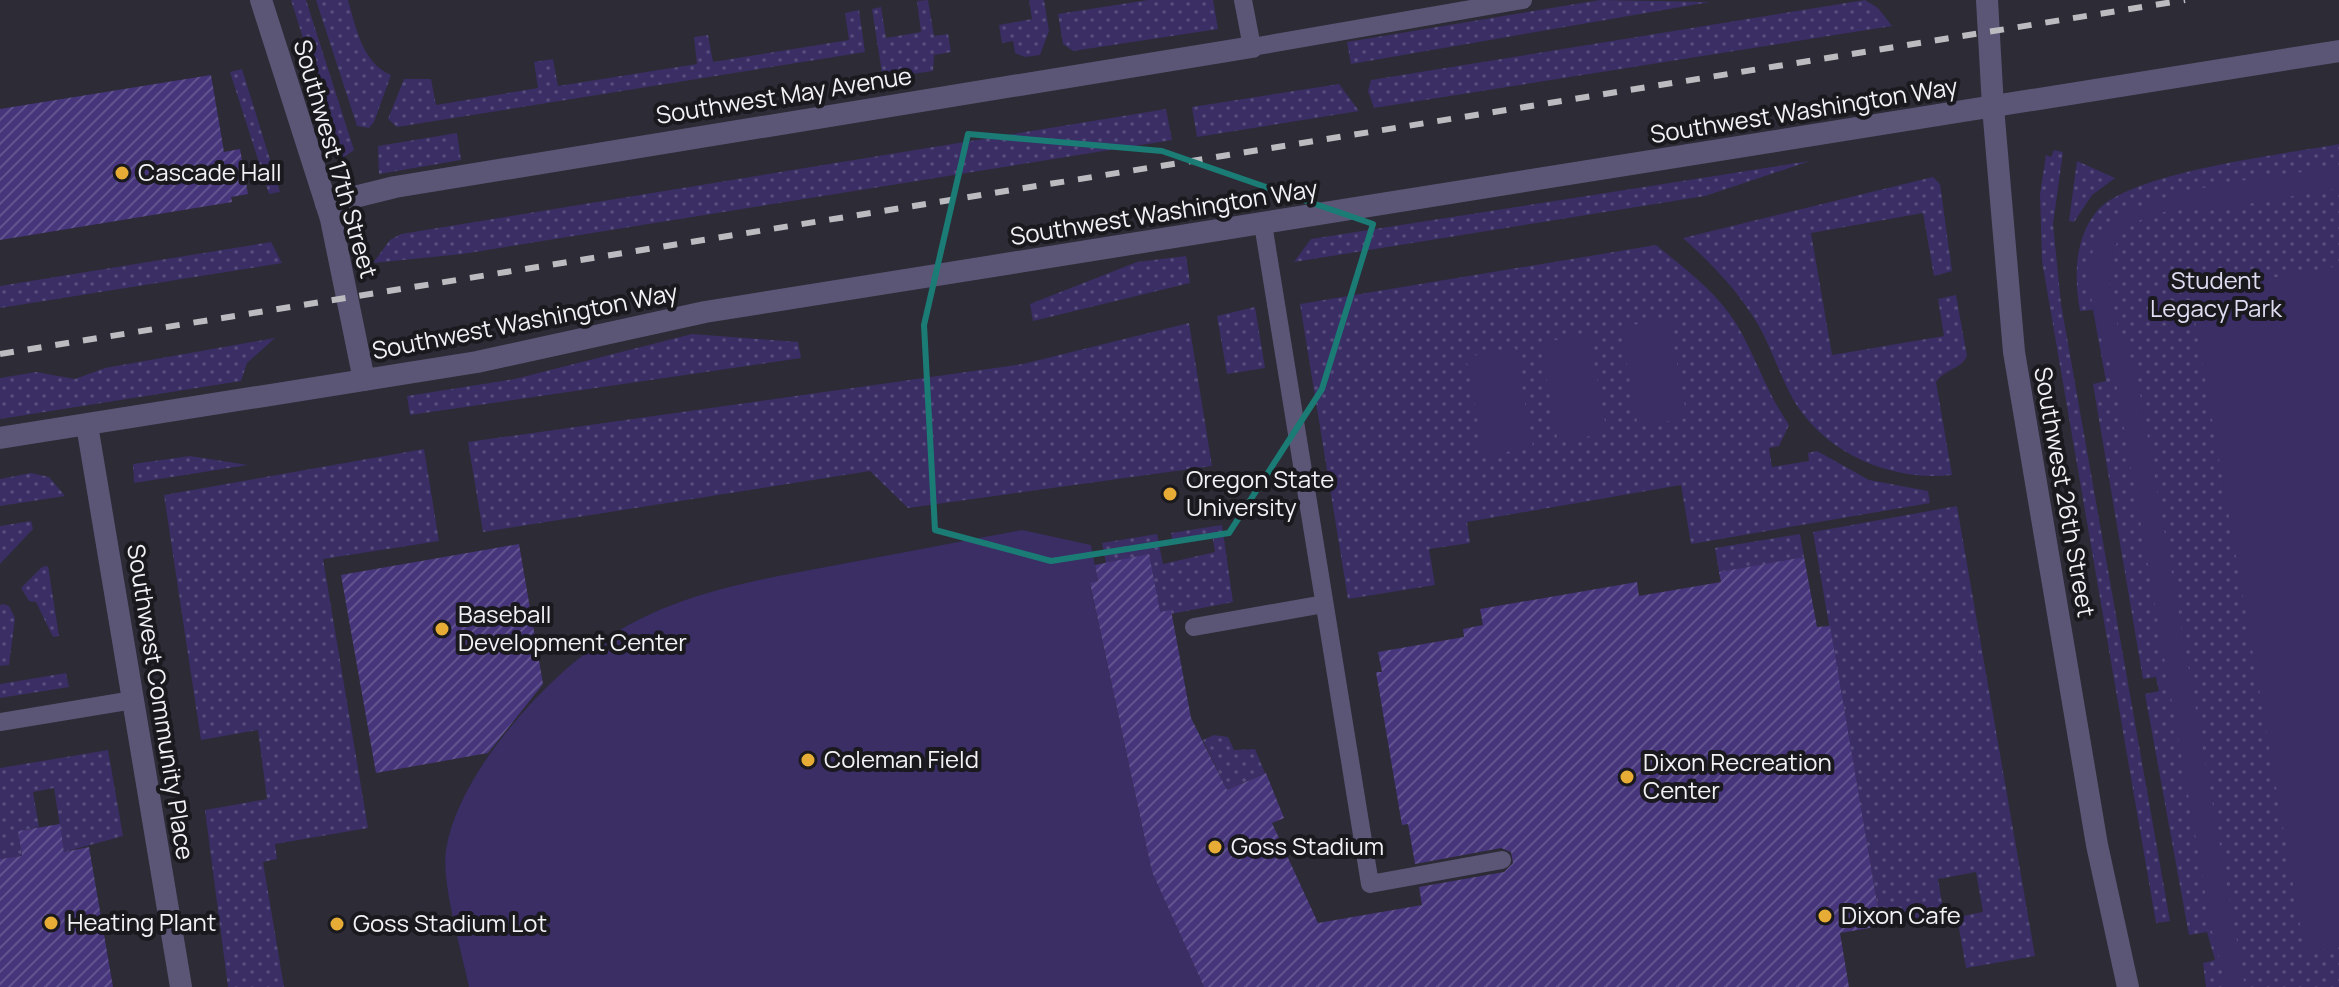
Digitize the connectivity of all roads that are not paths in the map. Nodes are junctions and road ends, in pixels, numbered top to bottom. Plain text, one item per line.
1 (261, 0) edge
2 (1243, 0) edge
3 (1523, 0) edge
4 (1987, 0) edge
5 (1252, 47) junction
6 (2339, 51) edge
7 (1993, 107) junction
8 (326, 204) junction
9 (1263, 224) junction
10 (364, 380) junction
11 (87, 425) junction
12 (0, 438) edge
13 (1324, 604) junction
14 (1194, 627) dead end
15 (133, 700) junction
16 (0, 722) edge
17 (1502, 860) dead end
18 (181, 987) edge
19 (2128, 987) edge

1 - 8 street, Southwest 17th Street
2 - 5 lane
3 - 5 lane
4 - 7 street, Southwest 26th Street
5 - 8 street, Southwest May Avenue
6 - 7 street, Southwest Washington Way
7 - 9 street, Southwest Washington Way
7 - 19 street, Southwest 26th Street
8 - 10 street, Southwest 17th Street
9 - 10 street, Southwest Washington Way
9 - 13 lane
10 - 11 street, Southwest Washington Way
11 - 12 street, Southwest Washington Way
11 - 15 street, Southwest Community Place
13 - 14 lane
13 - 17 lane
15 - 16 lane
15 - 18 street, Southwest Community Place

